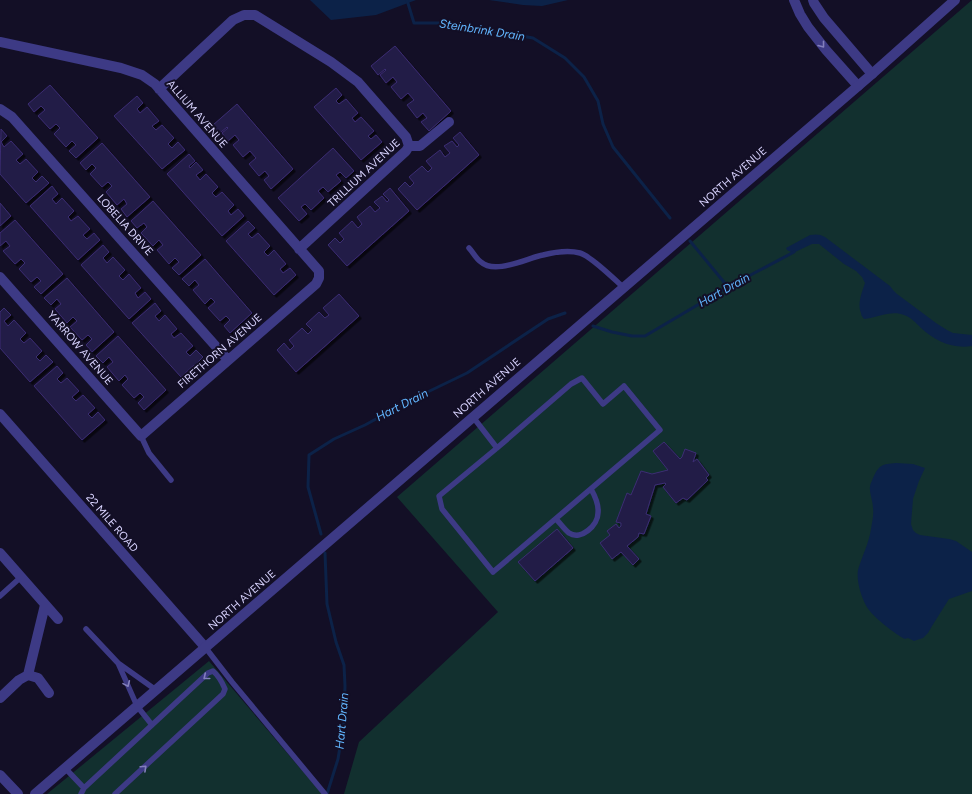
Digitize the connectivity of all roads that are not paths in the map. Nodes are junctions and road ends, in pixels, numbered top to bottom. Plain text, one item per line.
1 (813, 0) edge
2 (955, 0) edge
3 (796, 4) edge
4 (827, 21) junction
5 (812, 32) junction
6 (0, 42) edge
7 (872, 74) junction
8 (858, 86) junction
9 (159, 89) junction
10 (1, 109) edge
11 (448, 122) dead end
12 (409, 146) junction
13 (469, 248) dead end
14 (299, 249) junction
15 (2, 282) edge
16 (316, 284) joint
17 (623, 287) junction
18 (228, 360) junction
19 (0, 414) edge
20 (473, 417) junction
21 (141, 436) junction
22 (497, 448) junction
23 (171, 480) dead end
24 (591, 489) junction
25 (556, 519) junction
26 (0, 554) edge
27 (21, 577) junction
28 (0, 596) edge
29 (45, 604) junction
30 (58, 619) dead end
31 (86, 629) dead end
32 (205, 647) junction
33 (118, 663) junction
34 (28, 675) junction
35 (156, 690) junction
36 (49, 693) dead end
37 (0, 698) edge
38 (137, 706) junction
39 (152, 725) junction
40 (65, 768) junction
41 (0, 774) edge
42 (84, 788) junction
43 (323, 792) edge
44 (18, 794) edge
45 (35, 794) edge
46 (81, 794) edge
47 (115, 794) edge

1 - 3 street
1 - 4 street
2 - 7 street, NORTH AVENUE
3 - 5 street
4 - 5 street
4 - 7 street
5 -> 8 street
6 - 9 street, ALLIUM AVENUE
7 - 8 street, NORTH AVENUE
8 - 17 street, NORTH AVENUE
9 - 12 street
9 - 14 street, ALLIUM AVENUE
10 - 18 street, LOBELIA DRIVE
11 - 12 street, TRILLIUM AVENUE
12 - 14 street, TRILLIUM AVENUE
13 - 17 lane
14 - 16 street, ALLIUM AVENUE
15 - 21 street, YARROW AVENUE
16 - 18 street, FIRETHORN AVENUE
17 - 20 street, NORTH AVENUE
18 - 21 street, FIRETHORN AVENUE
19 - 32 street, 22 MILE ROAD
20 - 22 lane
20 - 32 street, NORTH AVENUE
21 - 23 lane
22 - 24 lane
22 - 25 lane
24 - 25 lane
24 - 25 lane
26 - 27 street
27 - 28 lane
27 - 29 street
29 - 30 street
29 - 34 street
31 - 33 lane
32 - 35 street, NORTH AVENUE
32 - 43 lane
33 - 35 lane
33 -> 38 lane
34 - 36 street
34 - 37 street
35 - 38 street, NORTH AVENUE
38 - 39 lane
38 - 40 street, NORTH AVENUE
39 - 42 lane
47 -> 39 lane
40 - 42 lane
40 - 45 street, NORTH AVENUE
41 - 44 street
42 - 46 lane

